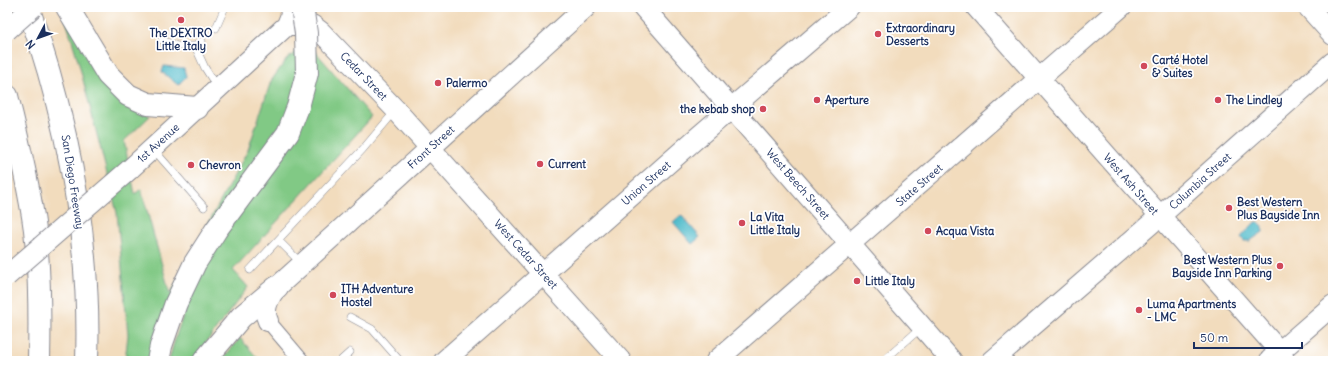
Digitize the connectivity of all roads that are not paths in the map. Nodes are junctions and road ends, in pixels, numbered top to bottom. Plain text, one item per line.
1 (28, 7) edge
2 (33, 7) edge
3 (66, 7) edge
4 (226, 7) edge
5 (302, 7) edge
6 (308, 7) edge
7 (586, 7) edge
8 (643, 7) edge
9 (849, 7) edge
10 (976, 7) edge
11 (1121, 7) edge
12 (1308, 7) edge
13 (289, 16) edge
14 (216, 28) dead end
15 (7, 30) edge
16 (1333, 35) edge
17 (162, 40) dead end
18 (202, 41) dead end
19 (195, 46) junction
20 (1333, 62) edge
21 (1040, 80) junction
22 (218, 89) junction
23 (7, 96) edge
24 (197, 108) junction
25 (732, 108) junction
26 (396, 110) junction
27 (152, 148) junction
28 (429, 149) junction
29 (204, 207) dead end
30 (1160, 216) junction
31 (278, 240) junction
32 (851, 244) junction
33 (302, 264) junction
34 (250, 270) dead end
35 (543, 273) junction
36 (7, 276) edge
37 (277, 287) junction
38 (1333, 305) edge
39 (350, 318) dead end
40 (268, 321) joint
41 (923, 327) junction
42 (350, 352) dead end
43 (1278, 358) edge
44 (39, 361) edge
45 (87, 361) edge
46 (158, 361) edge
47 (204, 361) edge
48 (302, 361) edge
49 (340, 361) edge
50 (400, 361) edge
51 (444, 361) edge
52 (621, 361) edge
53 (716, 361) edge
54 (883, 361) edge
55 (952, 361) edge
56 (992, 361) edge

1 - 45 highway, San Diego Freeway
2 - 15 main road, bridge
3 - 24 highway
4 - 14 lane
5 - 46 highway, bridge
6 - 13 main road, 1st Avenue
7 - 28 main road, Front Street
8 - 25 main road, West Beech Street
9 - 25 main road, Union Street
10 - 21 main road, West Ash Street
11 - 21 main road, State Street
12 - 16 main road
13 - 22 main road, 1st Avenue
13 - 26 main road, Cedar Street
17 - 19 lane
18 - 19 lane
19 - 22 lane
20 - 30 main road, Columbia Street
21 - 30 main road, West Ash Street
21 - 32 main road, State Street
22 - 24 main road, 1st Avenue
23 - 44 highway
24 - 27 main road, 1st Avenue
25 - 32 main road, West Beech Street
25 - 35 main road, Union Street
26 - 28 main road, Cedar Street
26 - 31 lane
27 - 29 lane
27 - 36 main road, 1st Avenue, bridge
28 - 33 main road, Front Street
28 - 35 main road, West Cedar Street
30 - 43 main road, West Ash Street
30 - 56 main road, Columbia Street
31 - 33 lane
31 - 34 lane
32 - 41 main road, West Beech Street
32 - 53 main road, State Street
33 - 37 main road, Front Street
35 - 51 main road, Union Street
35 - 52 main road, West Cedar Street
37 - 40 main road, Front Street
37 - 47 highway
38 - 43 main road
39 - 50 lane
40 - 48 street
41 - 54 lane
41 - 55 main road, West Beech Street
42 - 49 lane

